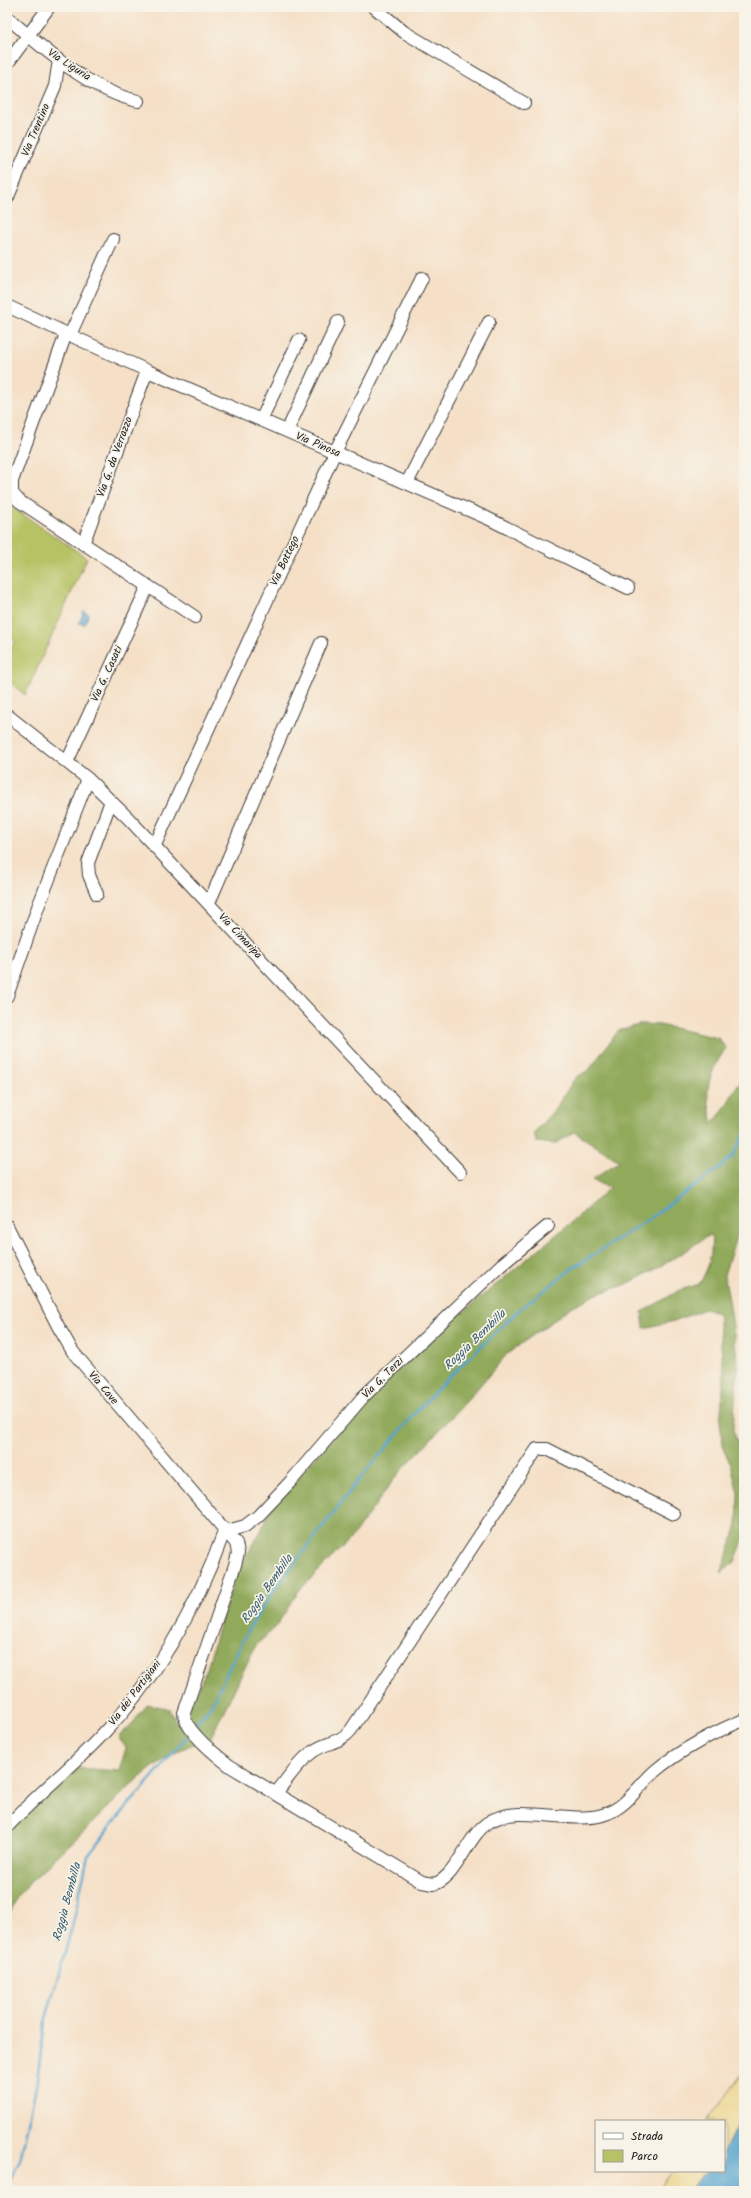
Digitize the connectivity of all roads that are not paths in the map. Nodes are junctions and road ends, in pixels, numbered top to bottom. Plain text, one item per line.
1 (49, 7) edge
2 (374, 7) edge
3 (7, 17) edge
4 (28, 35) junction
5 (59, 60) junction
6 (7, 64) edge
7 (138, 101) dead end
8 (524, 103) dead end
9 (7, 198) edge
10 (113, 239) dead end
11 (422, 278) dead end
12 (7, 306) edge
13 (338, 322) dead end
14 (489, 322) dead end
15 (68, 334) junction
16 (299, 340) dead end
17 (147, 371) junction
18 (261, 420) junction
19 (287, 431) junction
20 (335, 452) junction
21 (407, 483) junction
22 (83, 544) junction
23 (148, 586) junction
24 (628, 588) dead end
25 (195, 617) dead end
26 (320, 643) dead end
27 (7, 715) edge
28 (67, 762) junction
29 (88, 779) junction
30 (111, 801) junction
31 (155, 845) junction
32 (97, 894) dead end
33 (209, 903) junction
34 (7, 996) edge
35 (460, 1172) dead end
36 (7, 1226) edge
37 (548, 1226) dead end
38 (674, 1514) dead end
39 (224, 1532) junction
40 (744, 1720) edge
41 (276, 1793) junction
42 (7, 1827) edge

1 - 4 street
2 - 8 street
3 - 4 street, Via Liguria
4 - 5 street, Via Liguria
4 - 6 street
5 - 7 street, Via Liguria
5 - 9 street, Via Trentino
10 - 15 street
11 - 20 street, Via Bottego
12 - 15 street, Via Pinosa
13 - 19 street
14 - 21 street
15 - 17 street, Via Pinosa
15 - 22 street
16 - 18 street
17 - 18 street, Via Pinosa
17 - 22 street, Via G. da Verrazzo
18 - 19 street, Via Pinosa
19 - 20 street, Via Pinosa
20 - 21 street, Via Pinosa
20 - 31 street, Via Bottego
21 - 24 street, Via Pinosa
22 - 23 street
23 - 25 street
23 - 28 street, Via G. Casati
26 - 33 street
27 - 28 street, Via Cimaripa
28 - 29 street, Via Cimaripa
29 - 30 street, Via Cimaripa
29 - 34 street
30 - 31 street, Via Cimaripa
30 - 32 street
31 - 33 street, Via Cimaripa
33 - 35 street, Via Cimaripa
36 - 39 street, Via Cave
37 - 39 street, Via G. Terzi
38 - 41 street
39 - 41 street, Via Cave
39 - 42 street, Via dei Partigiani
40 - 41 street

